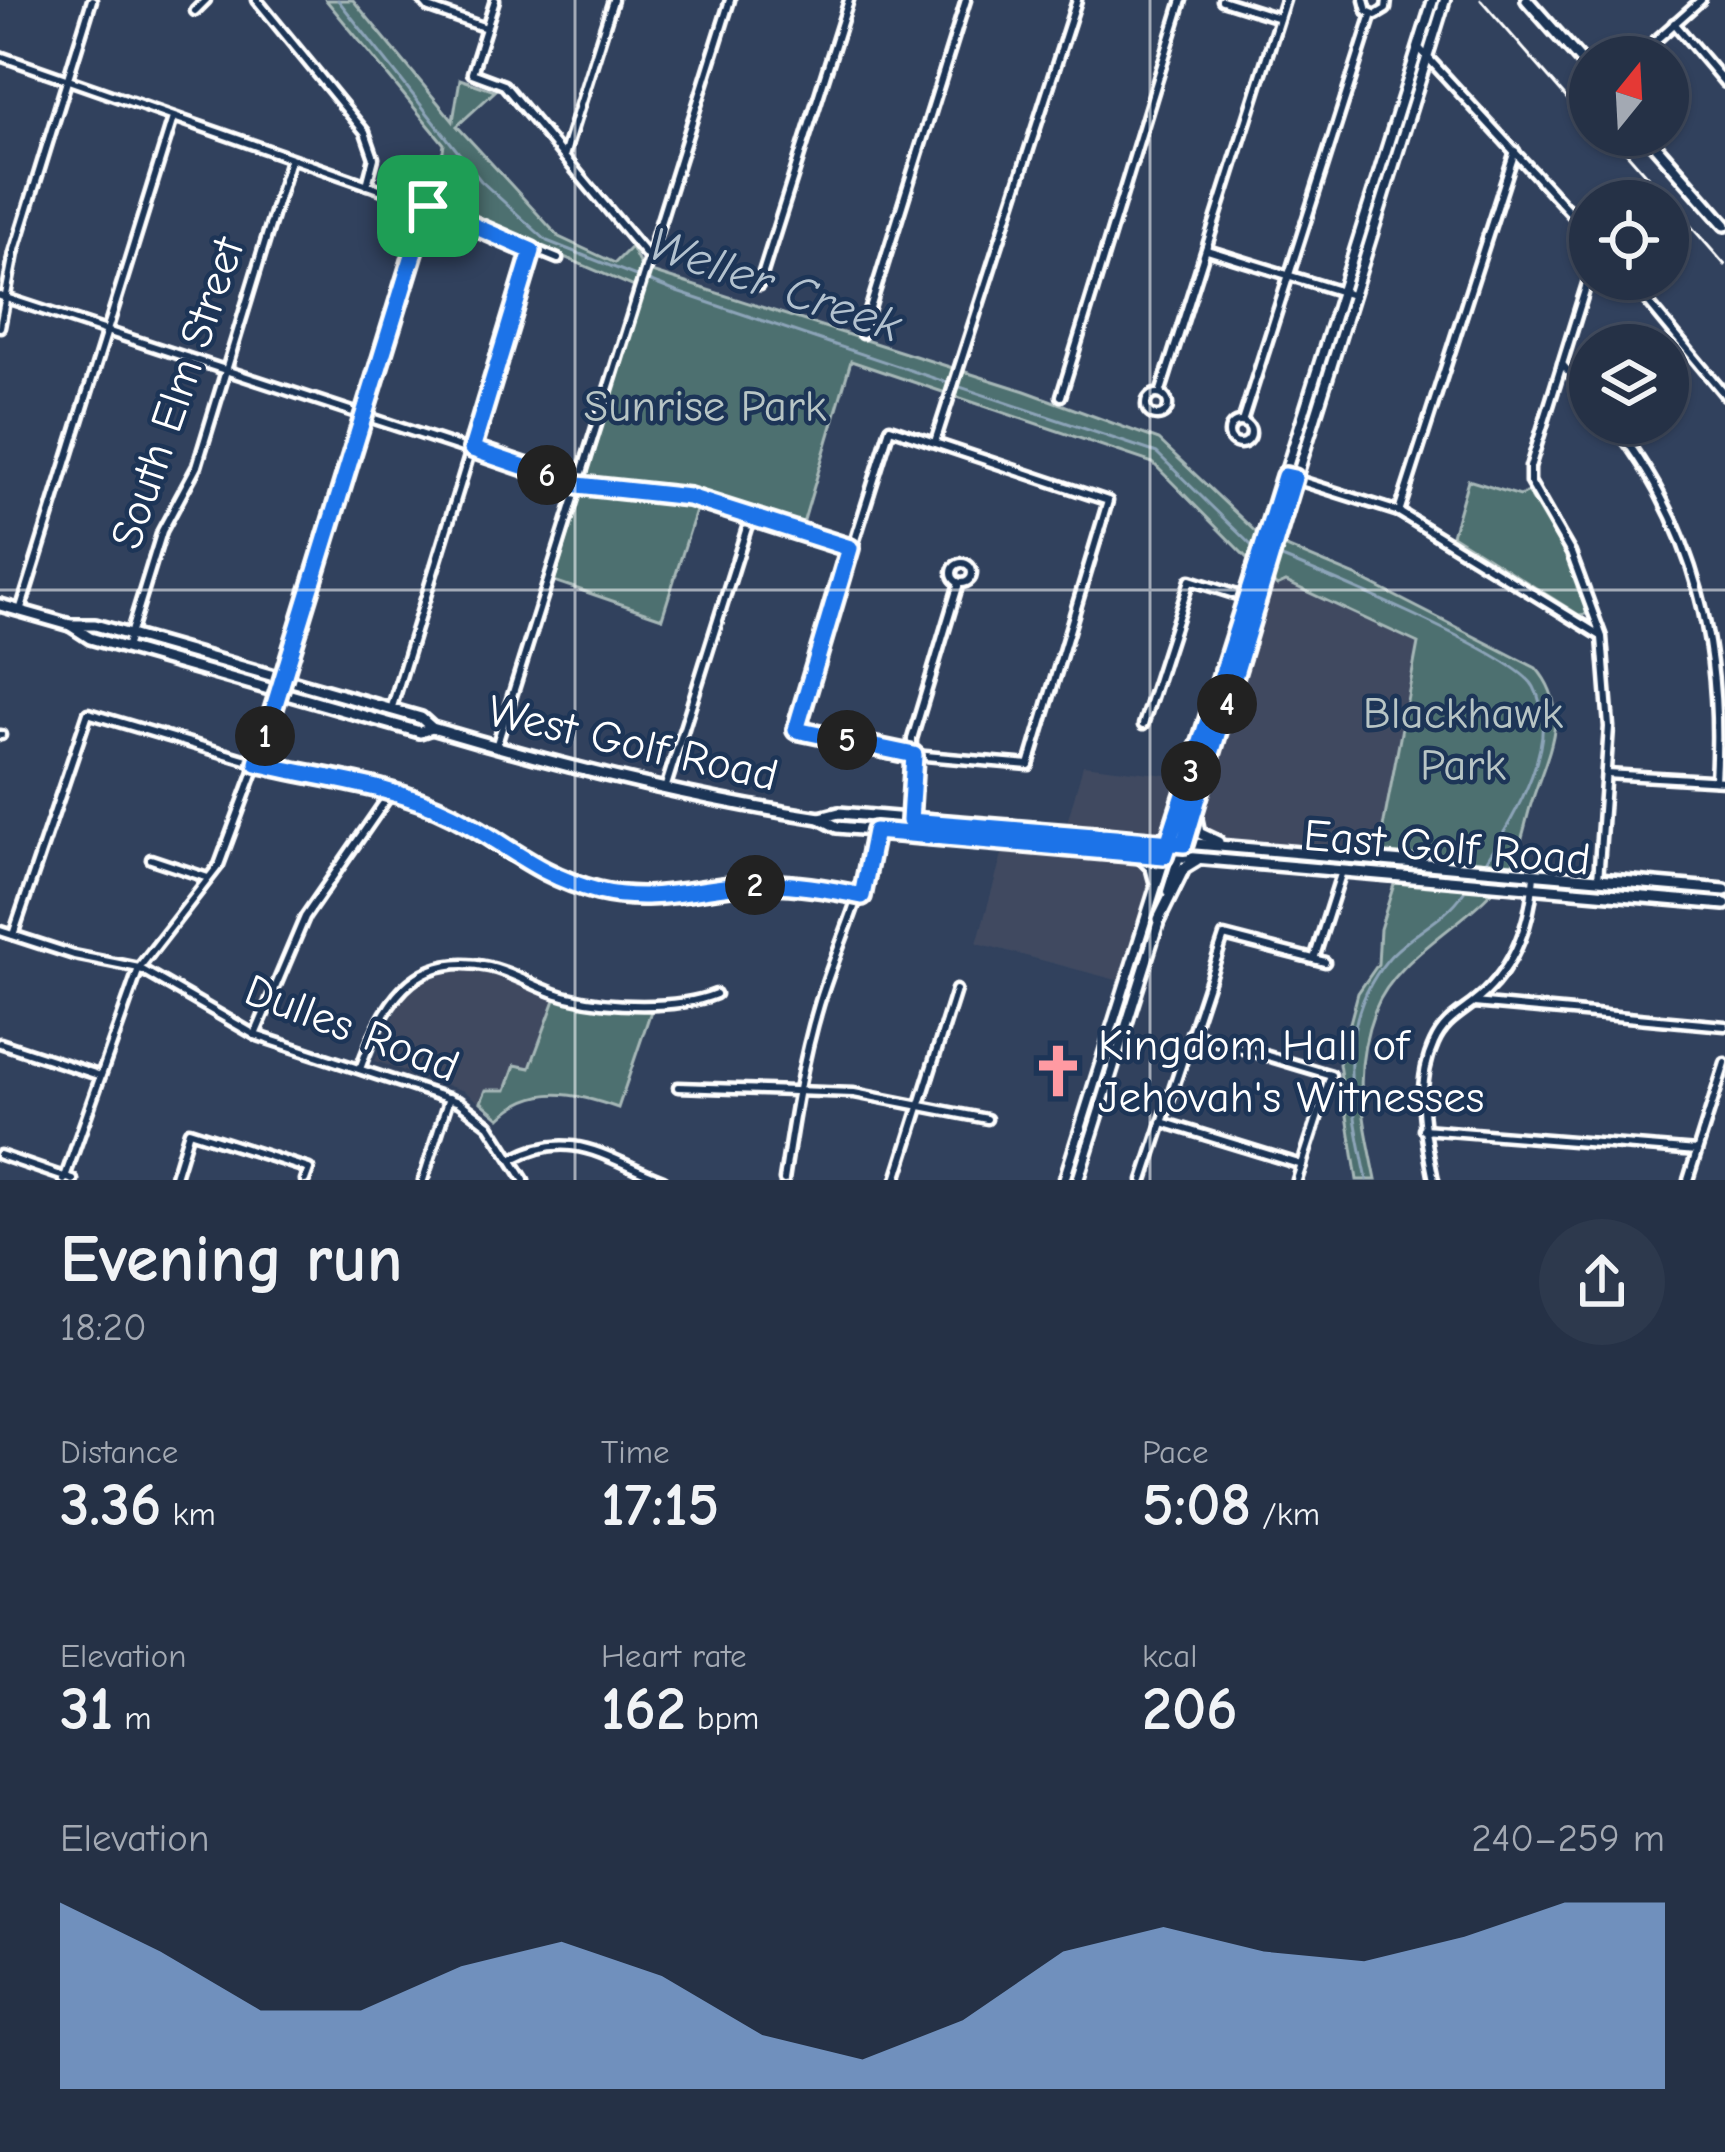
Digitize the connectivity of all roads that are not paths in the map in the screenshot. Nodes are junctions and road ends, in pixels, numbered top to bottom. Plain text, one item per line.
1 (92, 0) edge
2 (206, 0) edge
3 (257, 0) edge
4 (422, 0) edge
5 (495, 0) edge
6 (613, 0) edge
7 (730, 0) edge
8 (849, 0) edge
9 (966, 0) edge
10 (1077, 0) edge
11 (1182, 0) edge
12 (1222, 0) edge
13 (1285, 0) edge
14 (1364, 0) edge
15 (1387, 0) edge
16 (1433, 0) edge
17 (1445, 0) edge
18 (1527, 0) edge
19 (1701, 0) edge
20 (195, 11) dead end
21 (1372, 14) junction
22 (1279, 19) junction
23 (1674, 23) junction
24 (486, 28) junction
25 (1660, 36) edge
26 (1569, 47) edge
27 (1424, 52) junction
28 (0, 56) edge
29 (67, 80) junction
30 (1725, 83) edge
31 (173, 118) junction
32 (1515, 151) junction
33 (564, 156) junction
34 (1664, 156) edge
35 (442, 159) dead end
36 (290, 160) junction
37 (367, 185) junction
38 (428, 206) junction
39 (1569, 211) edge
40 (1725, 225) edge
41 (1207, 250) junction
42 (532, 251) junction
43 (648, 257) junction
44 (558, 259) dead end
45 (1289, 276) junction
46 (759, 285) dead end
47 (1347, 294) junction
48 (4, 297) edge
49 (1582, 300) edge
50 (1646, 300) edge
51 (0, 327) edge
52 (107, 330) junction
53 (862, 334) dead end
54 (1562, 364) junction
55 (226, 369) junction
56 (1569, 372) edge
57 (1160, 394) dead end
58 (1725, 395) edge
59 (1061, 396) dead end
60 (366, 413) junction
61 (1242, 422) dead end
62 (935, 443) junction
63 (1628, 444) edge
64 (472, 449) junction
65 (1289, 477) junction
66 (578, 485) junction
67 (1400, 512) junction
68 (750, 518) junction
69 (850, 548) junction
70 (959, 583) dead end
71 (1252, 599) junction
72 (0, 604) edge
73 (20, 610) junction
74 (70, 625) junction
75 (130, 635) junction
76 (1603, 637) junction
77 (126, 648) junction
78 (281, 678) junction
79 (278, 692) junction
80 (392, 710) junction
81 (1143, 725) dead end
82 (432, 728) junction
83 (496, 747) junction
84 (914, 755) junction
85 (257, 763) junction
86 (1606, 774) junction
87 (1715, 781) junction
88 (1725, 781) edge
89 (392, 791) junction
90 (665, 791) junction
91 (1194, 810) junction
92 (820, 818) junction
93 (876, 818) junction
94 (910, 821) junction
95 (875, 831) junction
96 (908, 834) junction
97 (1168, 843) junction
98 (1184, 844) junction
99 (1241, 849) junction
100 (1136, 854) junction
101 (1164, 856) junction
102 (1179, 858) junction
103 (1198, 859) junction
104 (151, 860) dead end
105 (1342, 871) junction
106 (1534, 874) junction
107 (208, 878) junction
108 (1598, 879) junction
109 (1156, 883) junction
110 (1533, 887) junction
111 (1725, 890) edge
112 (1597, 893) junction
113 (862, 896) junction
114 (1725, 904) edge
115 (1159, 919) junction
116 (0, 931) edge
117 (13, 935) junction
118 (1314, 959) junction
119 (1325, 962) dead end
120 (139, 968) junction
121 (956, 990) dead end
122 (716, 994) dead end
123 (1474, 1003) junction
124 (1725, 1026) edge
125 (1191, 1033) junction
126 (256, 1035) junction
127 (0, 1042) edge
128 (1725, 1063) edge
129 (360, 1069) junction
130 (98, 1075) junction
131 (678, 1088) dead end
132 (797, 1090) junction
133 (449, 1098) junction
134 (922, 1103) junction
135 (987, 1119) dead end
136 (1162, 1122) junction
137 (1423, 1129) junction
138 (1696, 1151) junction
139 (0, 1155) edge
140 (513, 1160) junction
141 (1302, 1165) junction
142 (68, 1179) edge
143 (174, 1180) edge
144 (305, 1180) edge
145 (423, 1180) edge
146 (524, 1180) edge
147 (663, 1180) edge
148 (784, 1180) edge
149 (896, 1180) edge
150 (1064, 1180) edge
151 (1078, 1180) edge
152 (1143, 1180) edge
153 (1297, 1180) edge
154 (1434, 1180) edge
155 (1688, 1180) edge

1 - 29 street
2 - 20 street
3 - 37 street
4 - 24 street
5 - 24 street
6 - 33 street
7 - 43 street
8 - 46 street
9 - 53 street
10 - 62 street
11 - 59 street
12 - 22 street
13 - 22 street
14 - 21 street
15 - 21 street
16 - 27 main road
17 - 27 main road
18 - 26 main road
19 - 23 street
21 - 45 street
22 - 41 street
23 - 25 street
23 - 30 street
24 - 33 street
27 - 32 street
27 - 47 main road
28 - 29 street
29 - 31 street
29 - 48 street
31 - 36 street
31 - 52 street
32 - 39 street
32 - 67 street
33 - 43 street
34 - 40 main road
35 - 38 street
36 - 37 street
36 - 55 street, South Elm Street
37 - 38 street
38 - 42 street
38 - 60 street
41 - 45 street
41 - 57 street
42 - 44 street
42 - 64 street
43 - 66 street
45 - 47 street
45 - 61 street
47 - 65 main road
48 - 51 street
48 - 52 street
49 - 54 street
50 - 58 street
52 - 55 street
52 - 73 street
54 - 56 street
54 - 76 street
55 - 60 street
55 - 75 street, South Elm Street
60 - 64 street
60 - 78 street
62 - 69 street
62 - 84 street
63 - 87 street
64 - 66 street
64 - 80 street
65 - 67 street
65 - 71 main road
66 - 68 street
66 - 83 street
67 - 76 street
68 - 69 street
68 - 90 street
69 - 84 street
70 - 84 street
71 - 81 street
71 - 91 main road
71 - 97 main road
72 - 73 main road, West Golf Road
73 - 74 main road, West Golf Road
74 - 75 main road, West Golf Road
74 - 77 main road, West Golf Road
75 - 77 street, South Elm Street
75 - 78 main road, West Golf Road
76 - 86 street
77 - 79 main road, West Golf Road
78 - 79 street
78 - 80 main road, West Golf Road
79 - 82 main road, West Golf Road
79 - 85 street
80 - 82 main road, West Golf Road
82 - 83 main road, West Golf Road
83 - 90 main road, West Golf Road
84 - 94 street
85 - 89 street
85 - 107 street
85 - 117 street
86 - 87 street
86 - 108 street
87 - 88 street
89 - 113 street
89 - 126 street
90 - 92 main road, West Golf Road
91 - 98 main road
91 - 99 main road
92 - 93 main road, West Golf Road
92 - 95 main road, West Golf Road
93 - 94 main road, West Golf Road
93 - 95 street
94 - 96 street
94 - 97 main road, West Golf Road
95 - 96 main road, West Golf Road
95 - 113 street
96 - 100 main road, West Golf Road
97 - 98 main road, East Golf Road
97 - 101 main road
98 - 99 main road, East Golf Road
98 - 102 main road
99 - 106 main road, East Golf Road
100 - 101 main road, West Golf Road
100 - 109 main road
101 - 102 main road, East Golf Road
101 - 109 main road
102 - 103 main road, East Golf Road
102 - 115 main road
103 - 105 main road, East Golf Road
103 - 115 main road
104 - 107 street
105 - 110 main road, East Golf Road
105 - 118 street
106 - 108 main road, East Golf Road
106 - 110 street
107 - 120 street
108 - 111 main road, East Golf Road
108 - 112 street
109 - 150 main road
110 - 112 main road, East Golf Road
110 - 123 street
112 - 114 main road, East Golf Road
113 - 132 street
115 - 151 main road
116 - 117 street, Dulles Road
117 - 120 street, Dulles Road
118 - 119 street
118 - 125 street
120 - 126 street, Dulles Road
120 - 130 street
121 - 134 street
122 - 129 street
123 - 124 street
123 - 137 street
125 - 136 street
125 - 141 street
126 - 129 street, Dulles Road
127 - 130 street
128 - 138 street
129 - 133 street, Dulles Road
130 - 142 street
131 - 132 street
132 - 134 street
132 - 148 street
133 - 140 street, Dulles Road
133 - 145 street
134 - 135 street
134 - 149 street
136 - 141 street
136 - 152 street
137 - 138 street
137 - 154 street
138 - 155 street
139 - 142 street
140 - 146 street, Dulles Road
140 - 147 street
141 - 153 street
143 - 144 street

